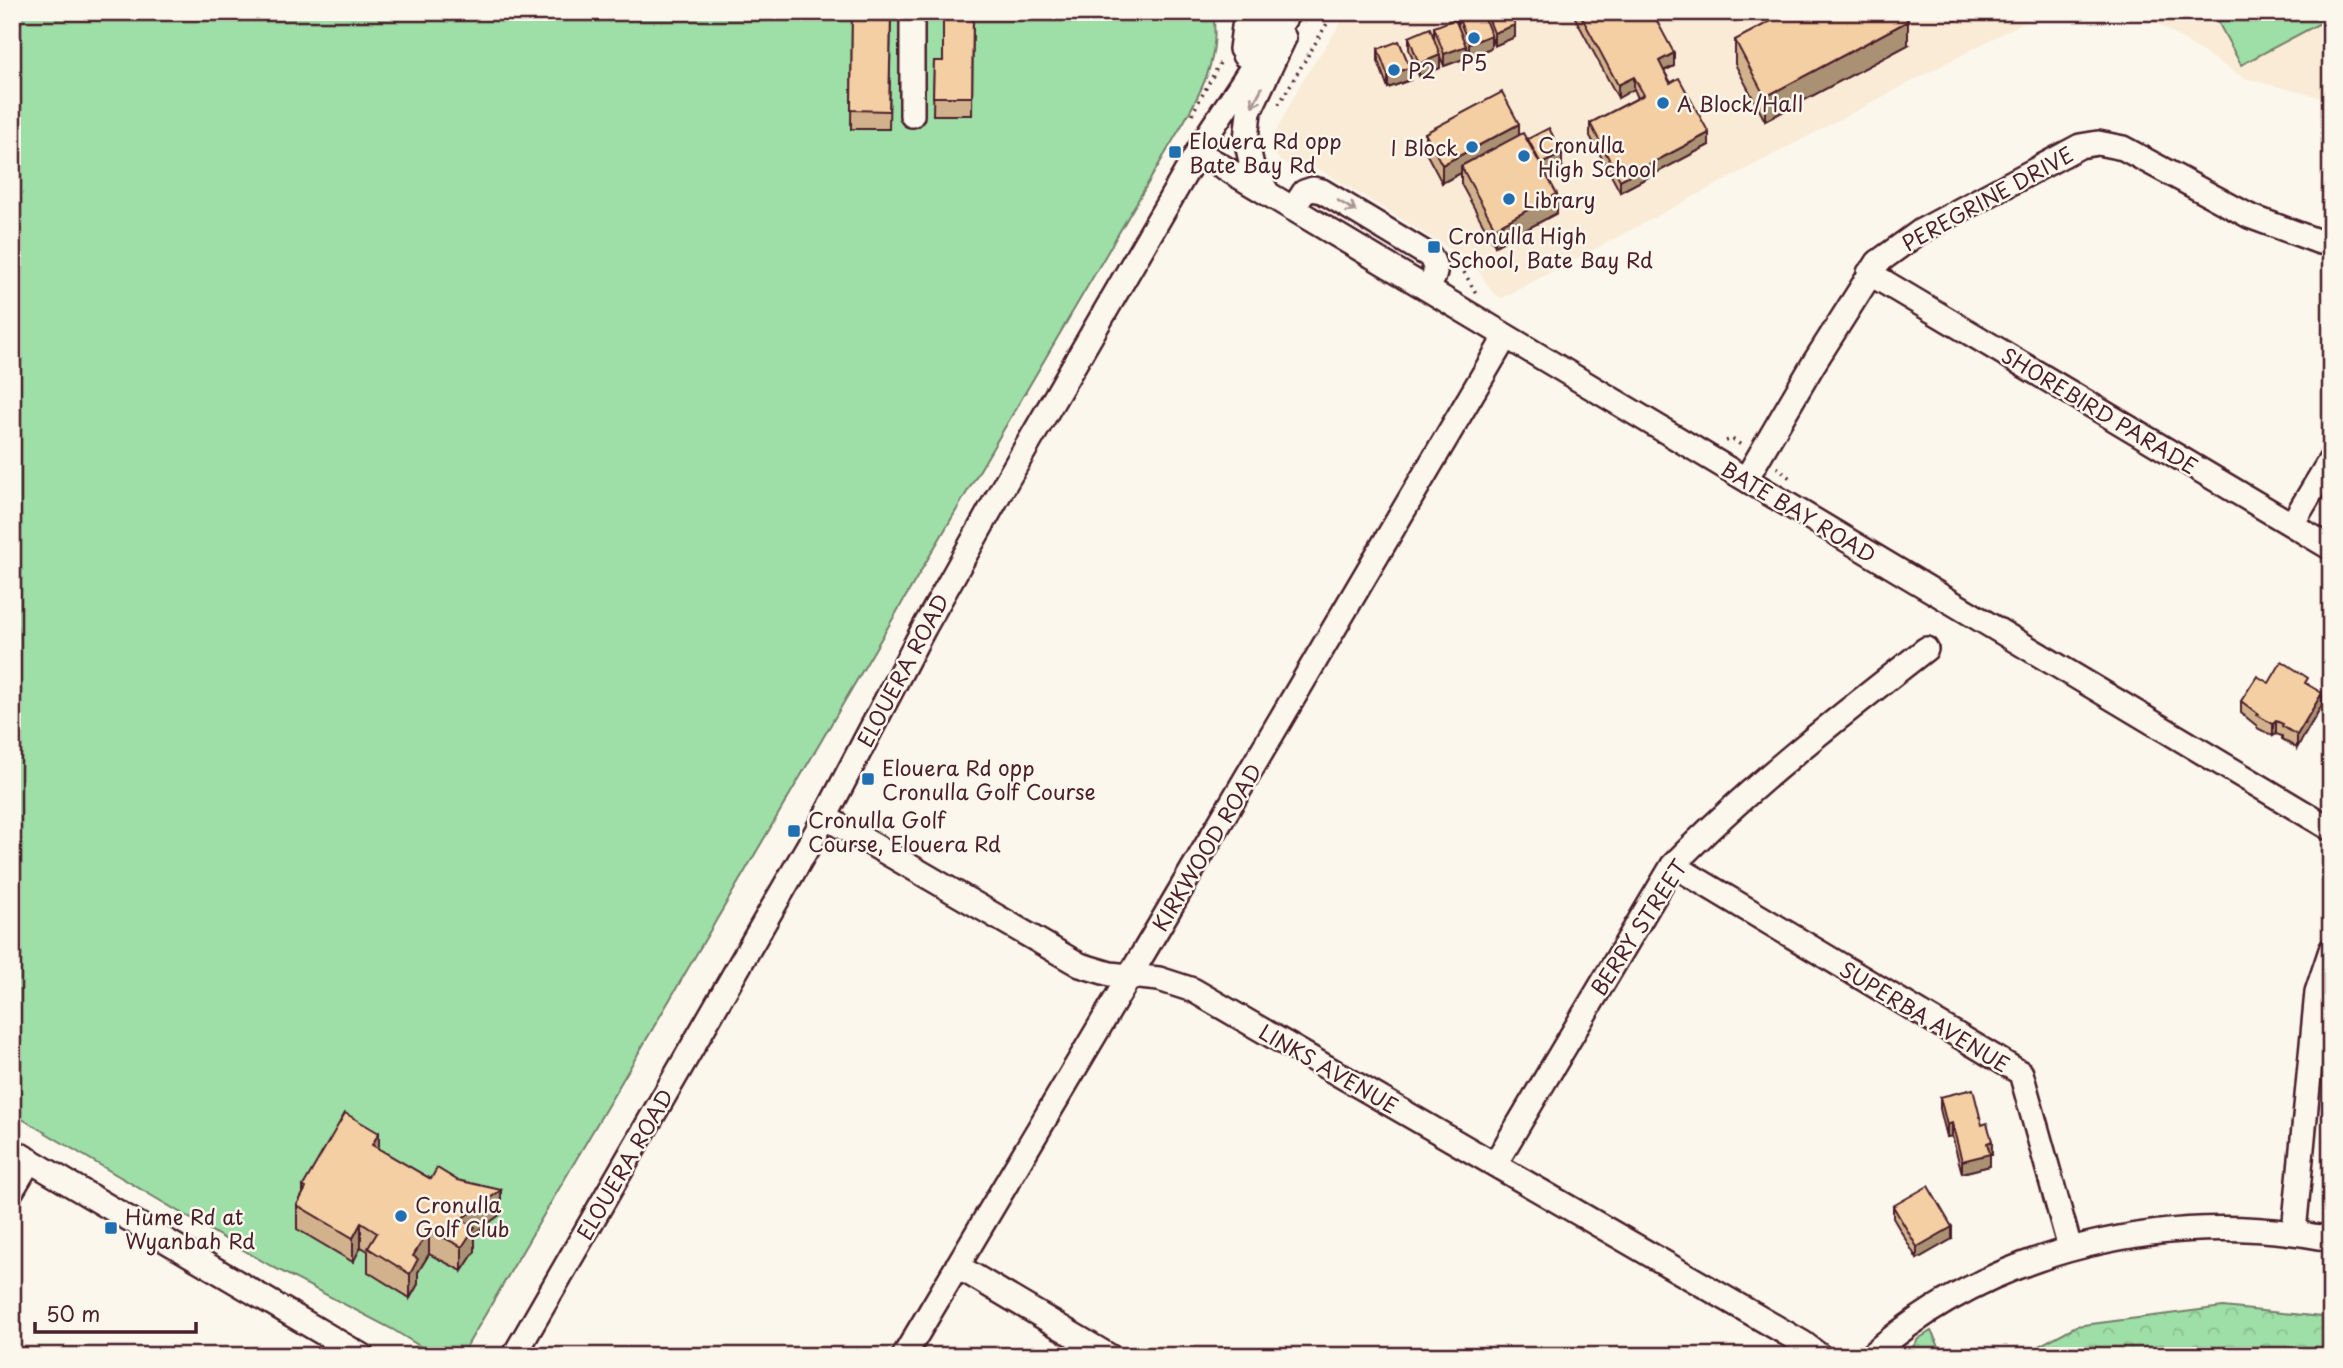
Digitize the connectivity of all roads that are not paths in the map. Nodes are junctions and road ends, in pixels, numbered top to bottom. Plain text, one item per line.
1 (912, 12) edge
2 (1246, 12) edge
3 (1266, 12) edge
4 (1289, 12) edge
5 (1295, 12) edge
6 (1236, 69) junction
7 (912, 115) dead end
8 (1210, 131) junction
9 (1198, 152) junction
10 (1267, 193) junction
11 (2331, 244) edge
12 (1870, 273) junction
13 (1506, 335) junction
14 (2331, 459) edge
15 (1746, 479) junction
16 (2292, 524) junction
17 (2331, 548) edge
18 (1926, 649) dead end
19 (825, 817) junction
20 (2331, 829) edge
21 (1673, 865) junction
22 (2331, 950) edge
23 (1130, 975) junction
24 (21, 1155) edge
25 (1495, 1164) junction
26 (12, 1190) edge
27 (2294, 1232) junction
28 (2331, 1239) edge
29 (2070, 1248) junction
30 (957, 1266) junction
31 (362, 1356) edge
32 (514, 1356) edge
33 (904, 1356) edge
34 (1109, 1356) edge
35 (1820, 1356) edge
36 (1870, 1356) edge

1 - 7 street
2 - 6 street
3 - 6 street, ELOUERA ROAD
4 - 8 street, ELOUERA ROAD
5 -> 10 street
6 - 8 street, ELOUERA ROAD
8 - 9 street, ELOUERA ROAD
9 - 10 street, BATE BAY ROAD
9 - 19 street, ELOUERA ROAD
10 - 13 street, BATE BAY ROAD
11 - 12 street, PEREGRINE DRIVE
12 - 15 street, PEREGRINE DRIVE
12 - 16 street, SHOREBIRD PARADE
13 - 15 street, BATE BAY ROAD
13 - 23 street, KIRKWOOD ROAD
14 - 16 street
15 - 20 street, BATE BAY ROAD
16 - 17 street, SHOREBIRD PARADE
18 - 21 street, BERRY STREET
19 - 23 street, LINKS AVENUE
19 - 32 street, ELOUERA ROAD
21 - 25 street, BERRY STREET
21 - 29 street, SUPERBA AVENUE
22 - 27 street
23 - 25 street, LINKS AVENUE
23 - 30 street, KIRKWOOD ROAD
24 - 26 street
24 - 31 street
25 - 35 street, LINKS AVENUE
27 - 28 street
27 - 29 street
29 - 36 street
30 - 33 street, KIRKWOOD ROAD
30 - 34 street

